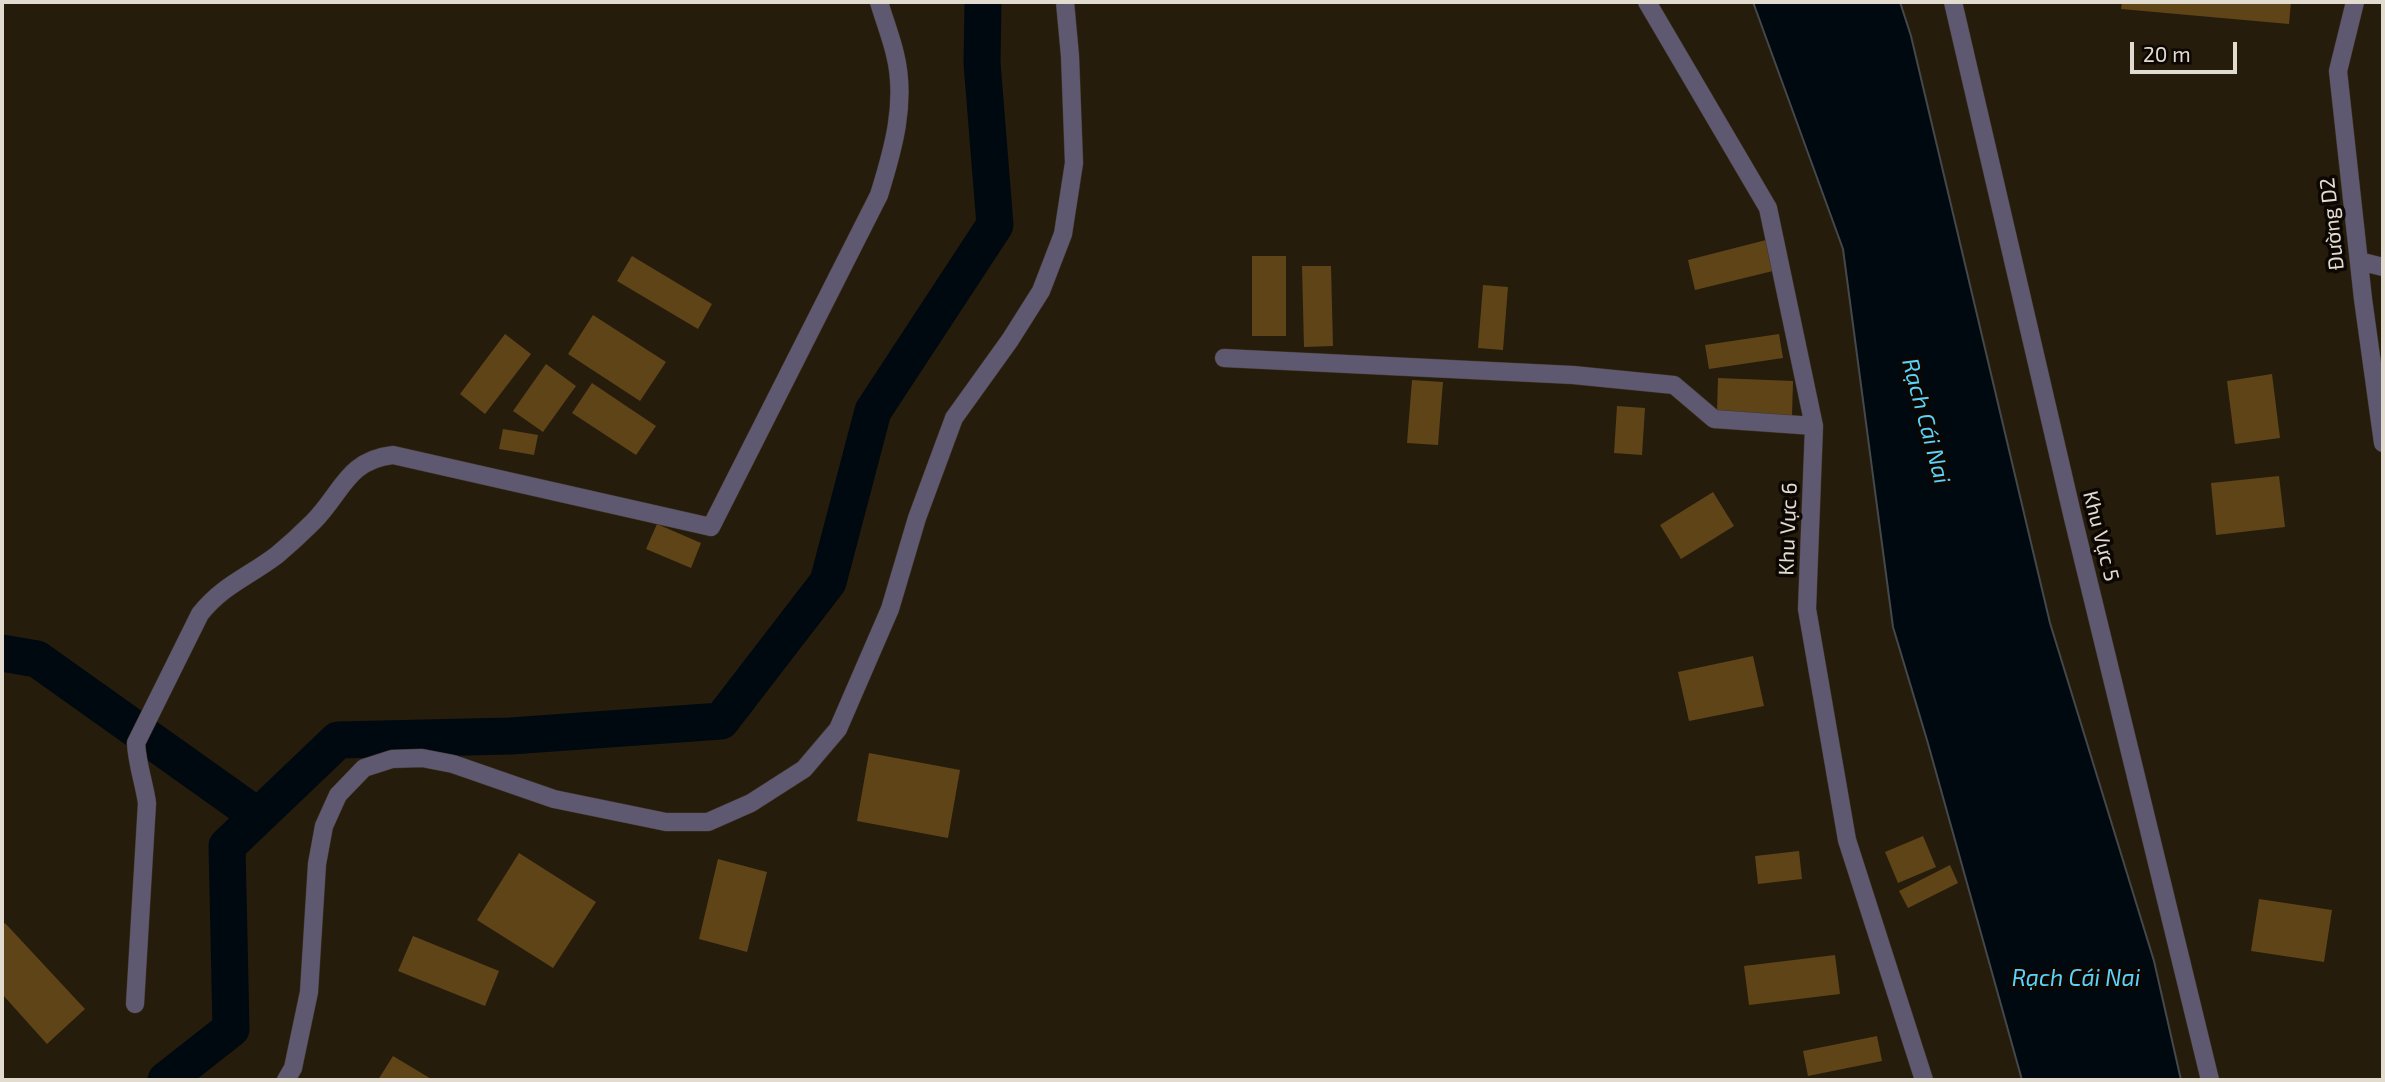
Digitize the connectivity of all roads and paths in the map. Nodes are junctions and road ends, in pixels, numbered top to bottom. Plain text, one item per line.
1 (878, 2) edge
2 (1065, 2) edge
3 (1647, 2) edge
4 (1953, 2) edge
5 (2355, 2) edge
6 (2359, 261) junction
7 (2383, 267) edge
8 (1224, 358) dead end
9 (1815, 426) junction
10 (2383, 443) edge
11 (135, 1004) dead end
12 (286, 1080) edge
13 (1924, 1080) edge
14 (2210, 1080) edge

1 - 11 street
2 - 12 street
3 - 9 street, Khu Vực 6
4 - 14 street, Khu Vực 5
5 - 6 street, Đường D2
6 - 7 street
6 - 10 street, Đường D2
8 - 9 street
9 - 13 street, Khu Vực 6

